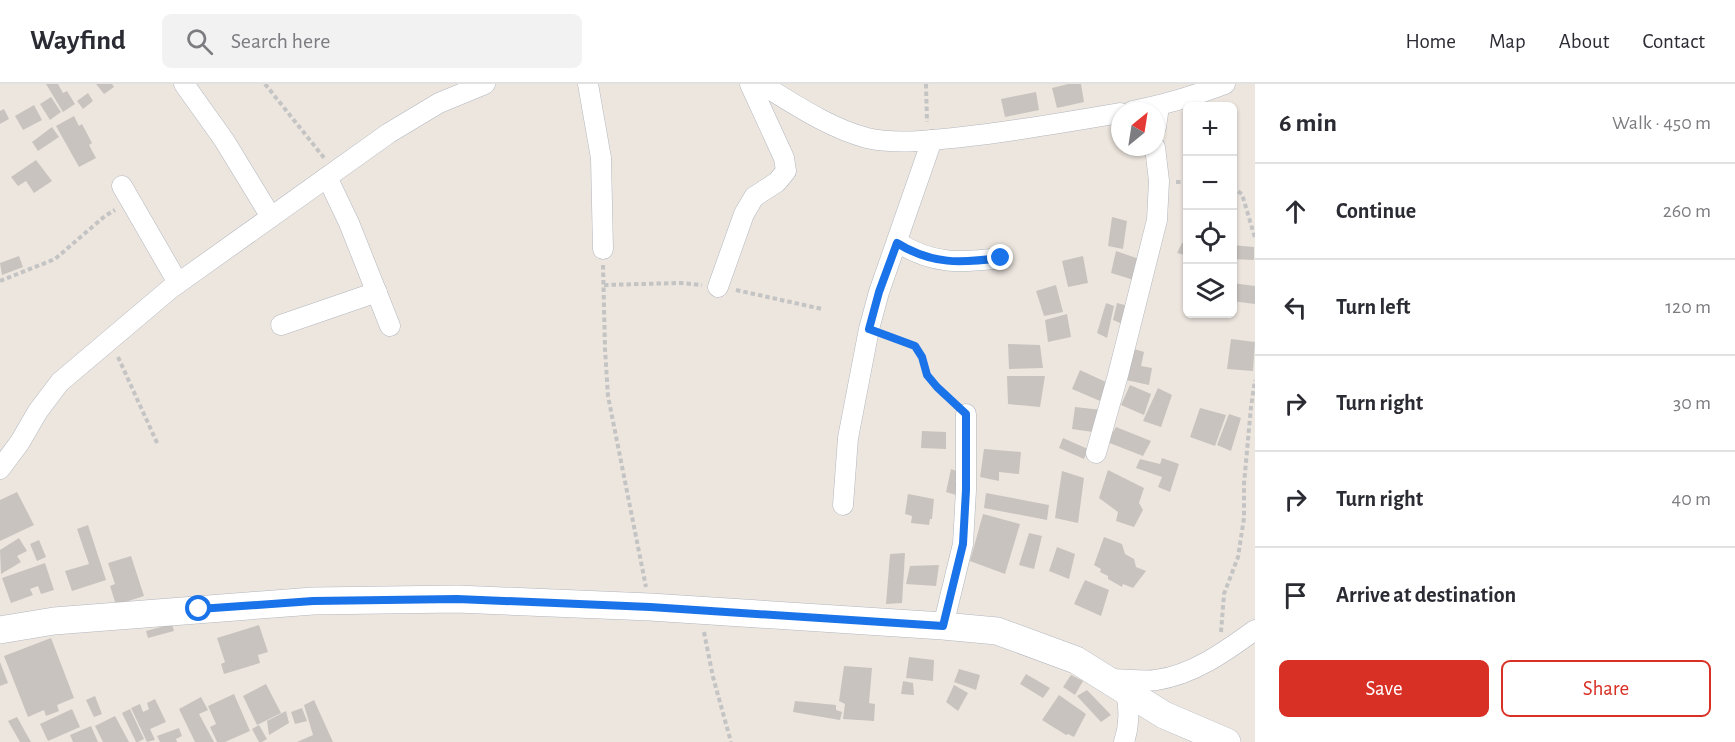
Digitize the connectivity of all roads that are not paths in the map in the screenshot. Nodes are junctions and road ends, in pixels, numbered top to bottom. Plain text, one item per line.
1 (184, 84) edge
2 (485, 84) edge
3 (588, 84) edge
4 (750, 84) edge
5 (761, 84) edge
6 (1225, 84) edge
7 (1165, 104) edge
8 (1111, 114) edge
9 (929, 140) junction
10 (1156, 156) edge
11 (331, 174) junction
12 (126, 194) road end
13 (271, 217) junction
14 (897, 243) junction
15 (603, 249) road end
16 (1001, 258) dead end
17 (178, 283) junction
18 (718, 287) dead end
19 (377, 292) junction
20 (281, 325) dead end
21 (390, 326) dead end
22 (966, 414) road end
23 (1096, 453) dead end
24 (0, 469) edge
25 (843, 505) dead end
26 (943, 626) junction
27 (0, 630) edge
28 (1255, 630) edge
29 (1076, 660) junction
30 (1126, 690) junction
31 (1124, 742) edge
32 (1227, 742) edge

1 - 13 street
2 - 11 street
3 - 15 street
4 - 18 street
5 - 9 street
6 - 7 street
8 - 9 street
9 - 14 street
10 - 23 street
11 - 13 street
11 - 19 street
12 - 17 street
13 - 17 street
14 - 16 street
14 - 25 street
17 - 24 street
19 - 20 street
19 - 21 street
22 - 26 street
26 - 27 street
26 - 29 street
28 - 29 street
29 - 30 street
30 - 31 street
30 - 32 street

